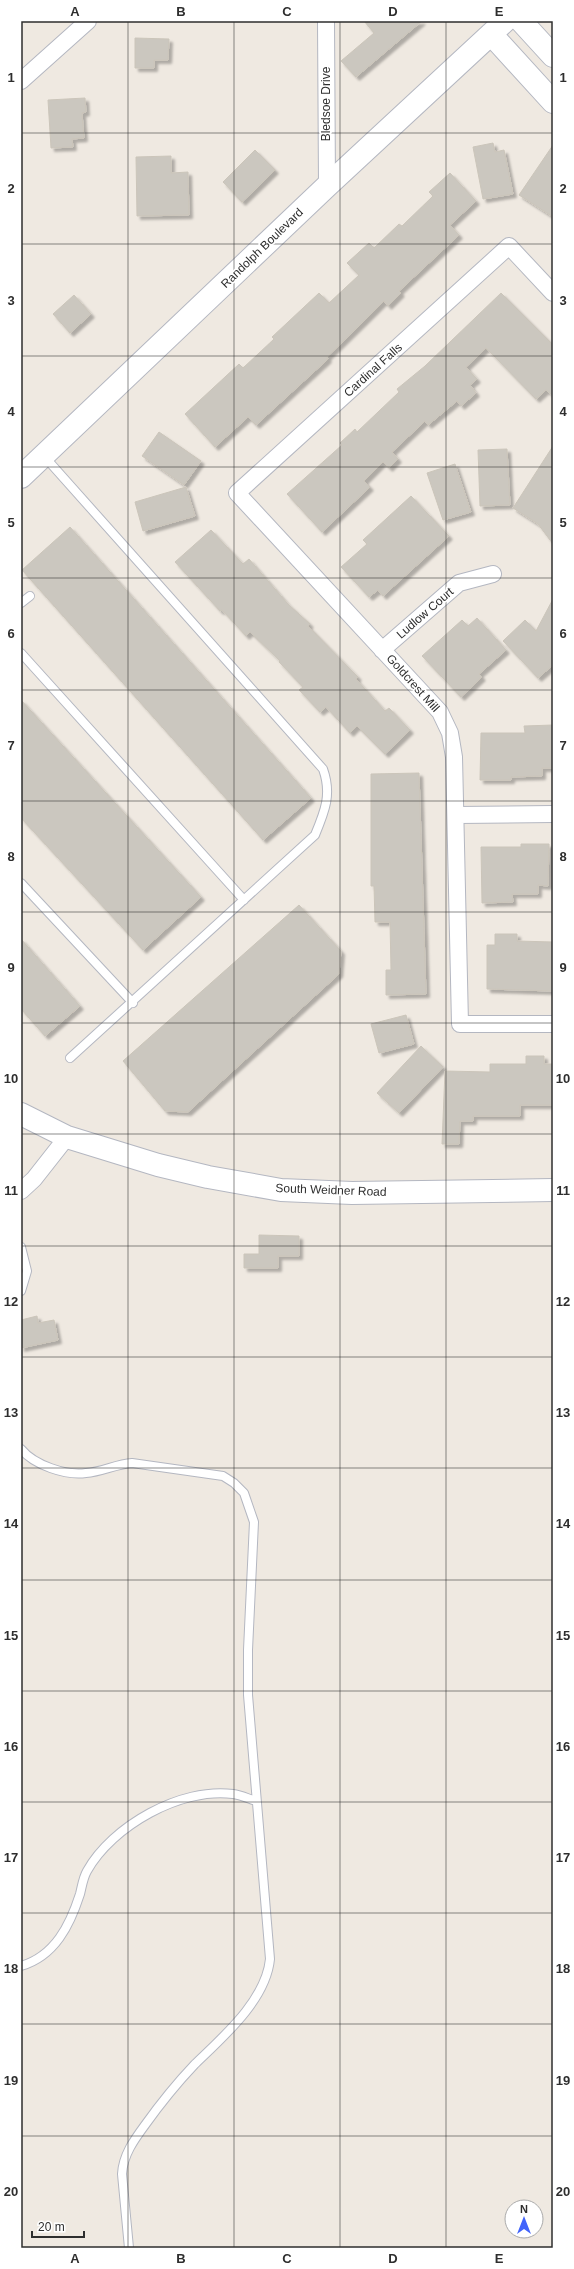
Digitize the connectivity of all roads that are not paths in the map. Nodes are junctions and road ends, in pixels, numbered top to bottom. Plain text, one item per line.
1 (88, 21) edge
2 (326, 21) edge
3 (521, 21) edge
4 (498, 27) edge
5 (553, 56) edge
6 (21, 81) edge
7 (553, 102) edge
8 (327, 186) junction
9 (553, 294) edge
10 (44, 456) junction
11 (21, 477) edge
12 (237, 493) joint
13 (492, 574) dead end
14 (30, 596) dead end
15 (21, 603) edge
16 (382, 650) junction
17 (21, 653) edge
18 (553, 814) edge
19 (457, 815) junction
20 (21, 883) edge
21 (244, 900) junction
22 (133, 1003) junction
23 (553, 1024) edge
24 (70, 1058) dead end
25 (21, 1114) edge
26 (67, 1137) junction
27 (553, 1190) edge
28 (21, 1191) edge
29 (21, 1247) edge
30 (21, 1290) edge
31 (21, 1449) edge
32 (256, 1801) junction
33 (21, 1966) edge
34 (129, 2248) edge

1 - 6 street
2 - 8 street, Bledsoe Drive
3 - 5 main road
4 - 7 main road
4 - 8 main road, Randolph Boulevard
8 - 10 main road, Randolph Boulevard
9 - 12 street, Cardinal Falls
10 - 11 main road, Randolph Boulevard
10 - 21 lane
12 - 16 street, Goldcrest Mill
13 - 16 street, Ludlow Court
14 - 15 lane
16 - 19 street, Goldcrest Mill
17 - 21 lane
18 - 19 street
19 - 23 street, Goldcrest Mill
20 - 22 lane
21 - 22 lane
22 - 24 lane
25 - 26 main road, South Weidner Road
26 - 27 main road, South Weidner Road
26 - 28 street
29 - 30 lane
31 - 32 lane
32 - 33 lane
32 - 34 lane

